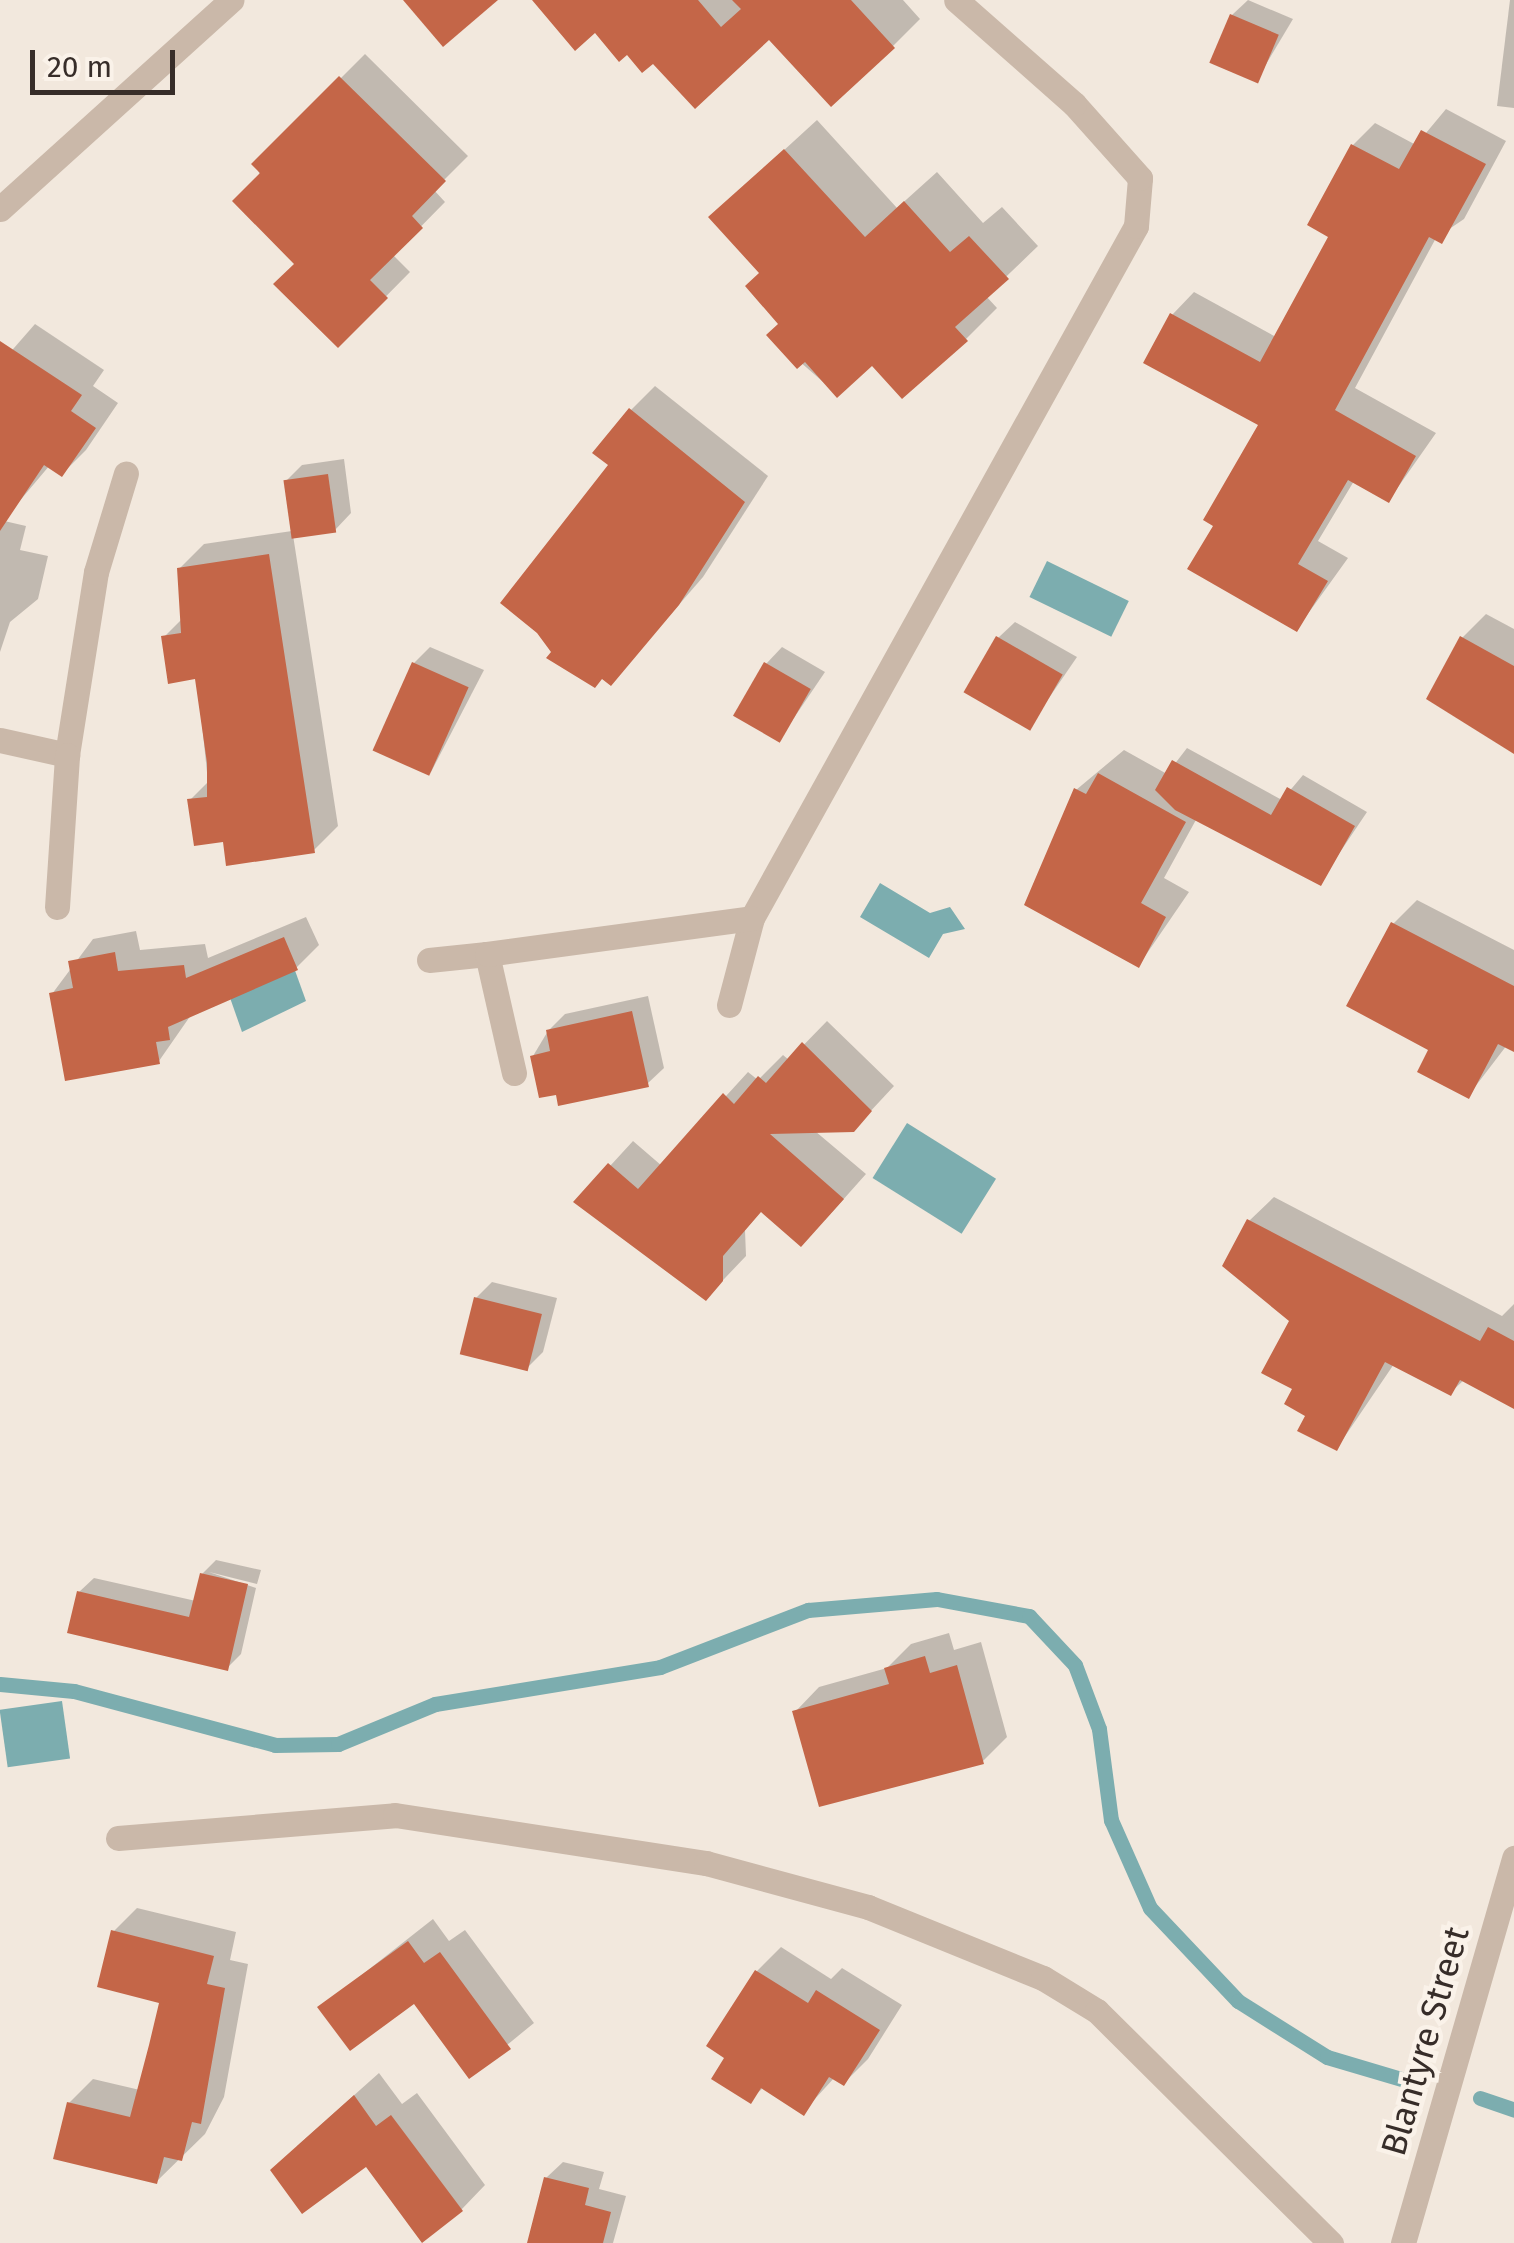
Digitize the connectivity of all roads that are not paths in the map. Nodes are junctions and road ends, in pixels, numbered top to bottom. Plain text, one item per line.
1 (231, 0) edge
2 (956, 0) edge
3 (0, 208) edge
4 (126, 473) dead end
5 (0, 740) edge
6 (67, 754) junction
7 (57, 907) dead end
8 (752, 918) junction
9 (487, 954) junction
10 (429, 960) dead end
11 (729, 1005) dead end
12 (514, 1073) dead end
13 (118, 1838) dead end
14 (1514, 1858) edge
15 (1331, 2243) edge
16 (1403, 2243) edge

1 - 3 street
2 - 8 street
4 - 6 street
5 - 6 street
6 - 7 street
8 - 9 street
8 - 11 street
9 - 10 street
9 - 12 street
13 - 15 street
14 - 16 street, Blantyre Street

